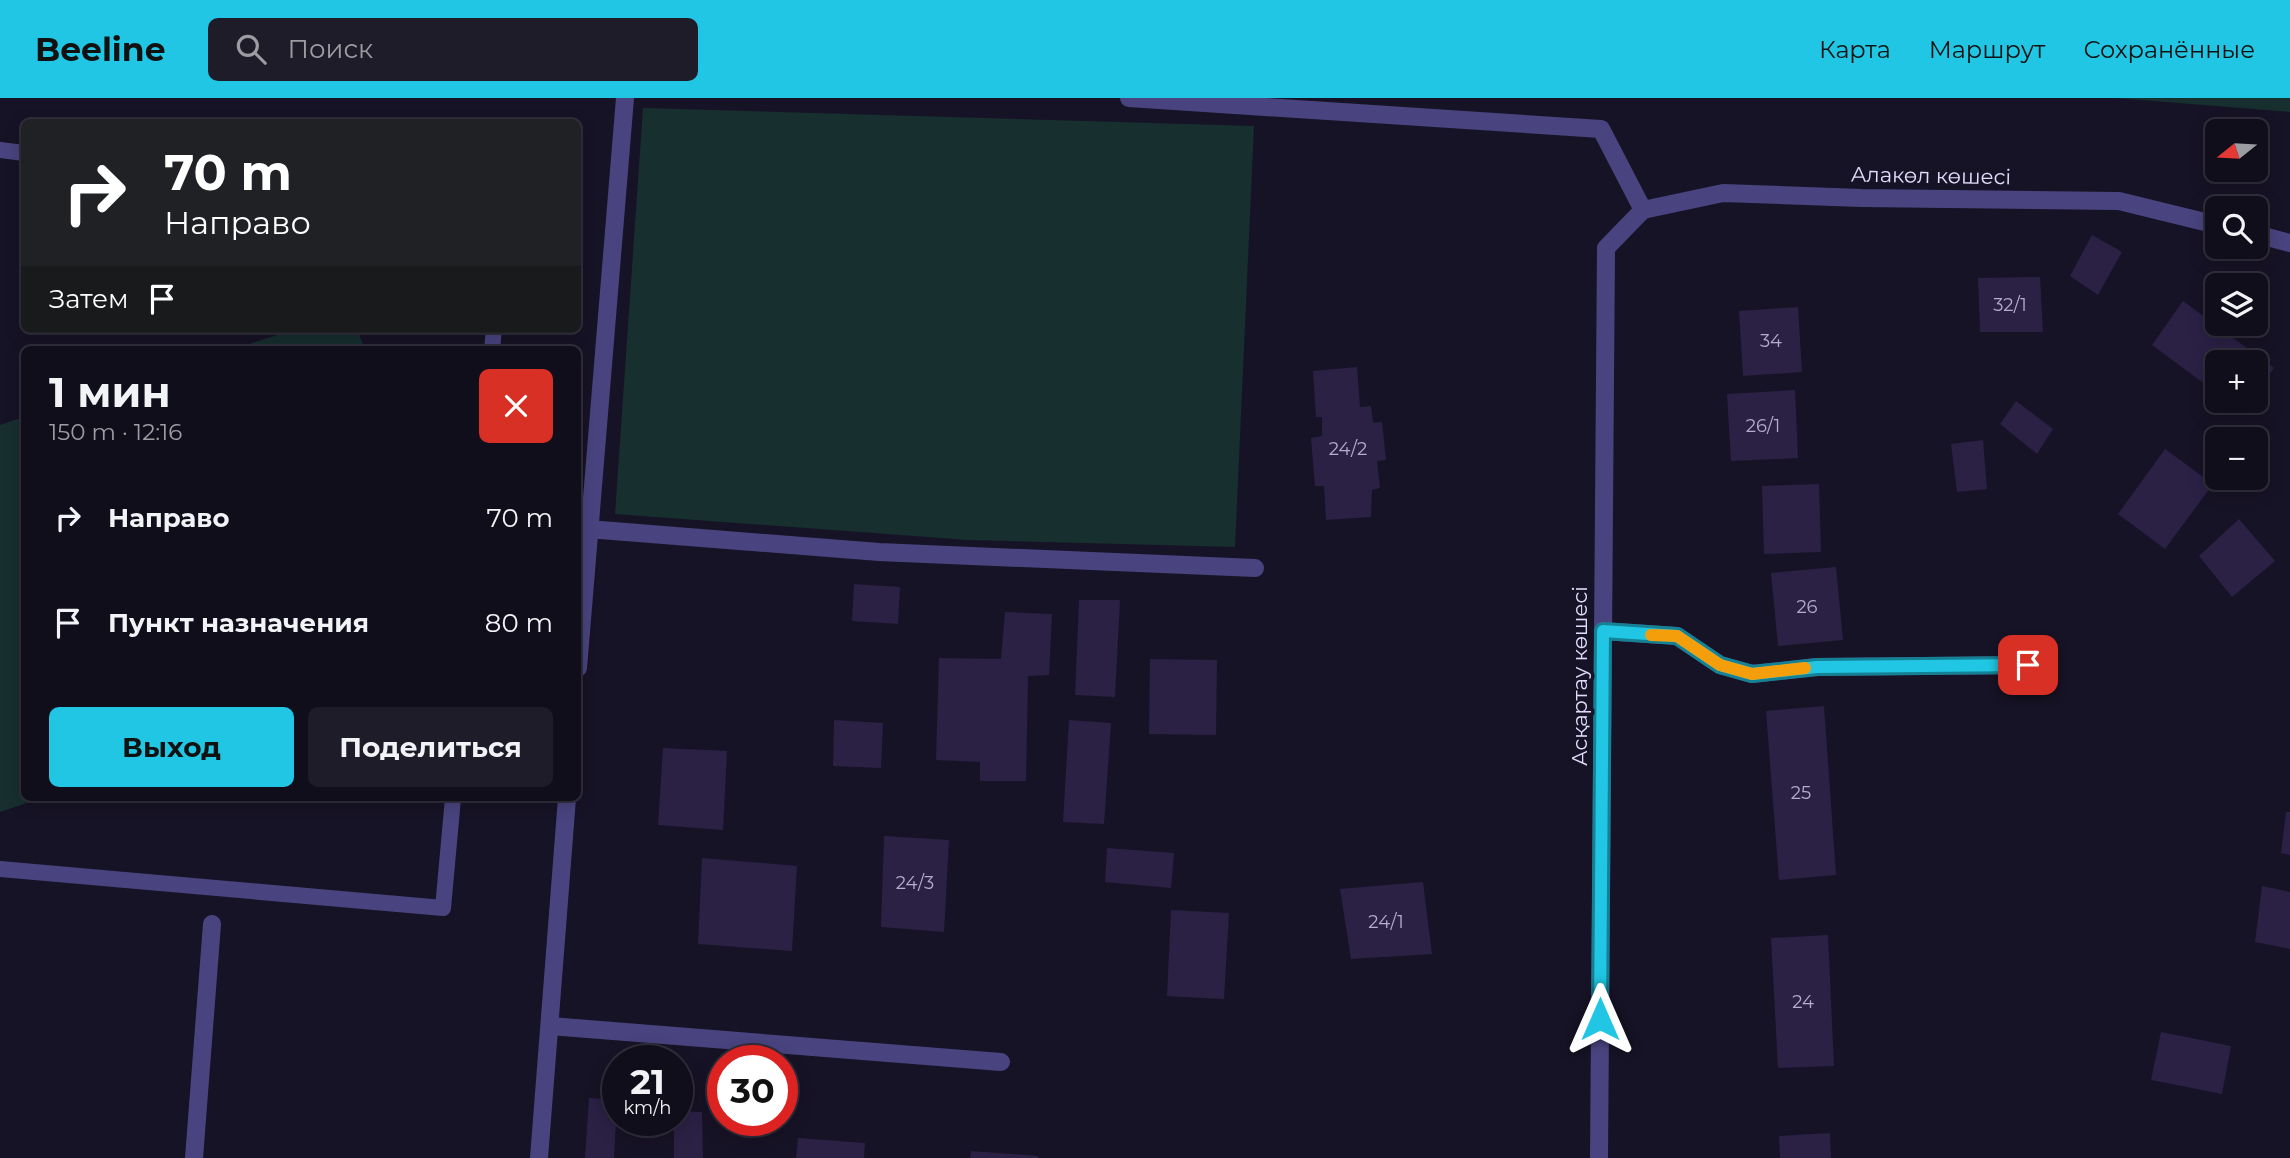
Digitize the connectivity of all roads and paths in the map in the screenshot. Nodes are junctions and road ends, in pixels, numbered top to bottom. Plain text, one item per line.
1 (625, 98) edge
2 (1129, 98) edge
3 (0, 150) edge
4 (21, 153) edge
5 (1643, 210) junction
6 (2205, 222) edge
7 (2268, 237) edge
8 (2290, 243) edge
9 (588, 528) junction
10 (1255, 568) dead end
11 (581, 626) edge
12 (1603, 631) junction
13 (2028, 665) dead end
14 (453, 801) edge
15 (567, 801) edge
16 (0, 869) edge
17 (212, 924) dead end
18 (550, 1026) junction
19 (1001, 1062) dead end
20 (194, 1158) edge
21 (539, 1158) edge
22 (1599, 1158) edge

1 - 9 street
2 - 5 street
3 - 4 lane
5 - 6 street, Алакөл көшесі
5 - 12 street, Асқартау көшесі
7 - 8 street
9 - 10 street
9 - 11 street
12 - 13 street
12 - 22 street, Асқартау көшесі
14 - 16 lane
15 - 18 street
17 - 20 street
18 - 19 street
18 - 21 street

